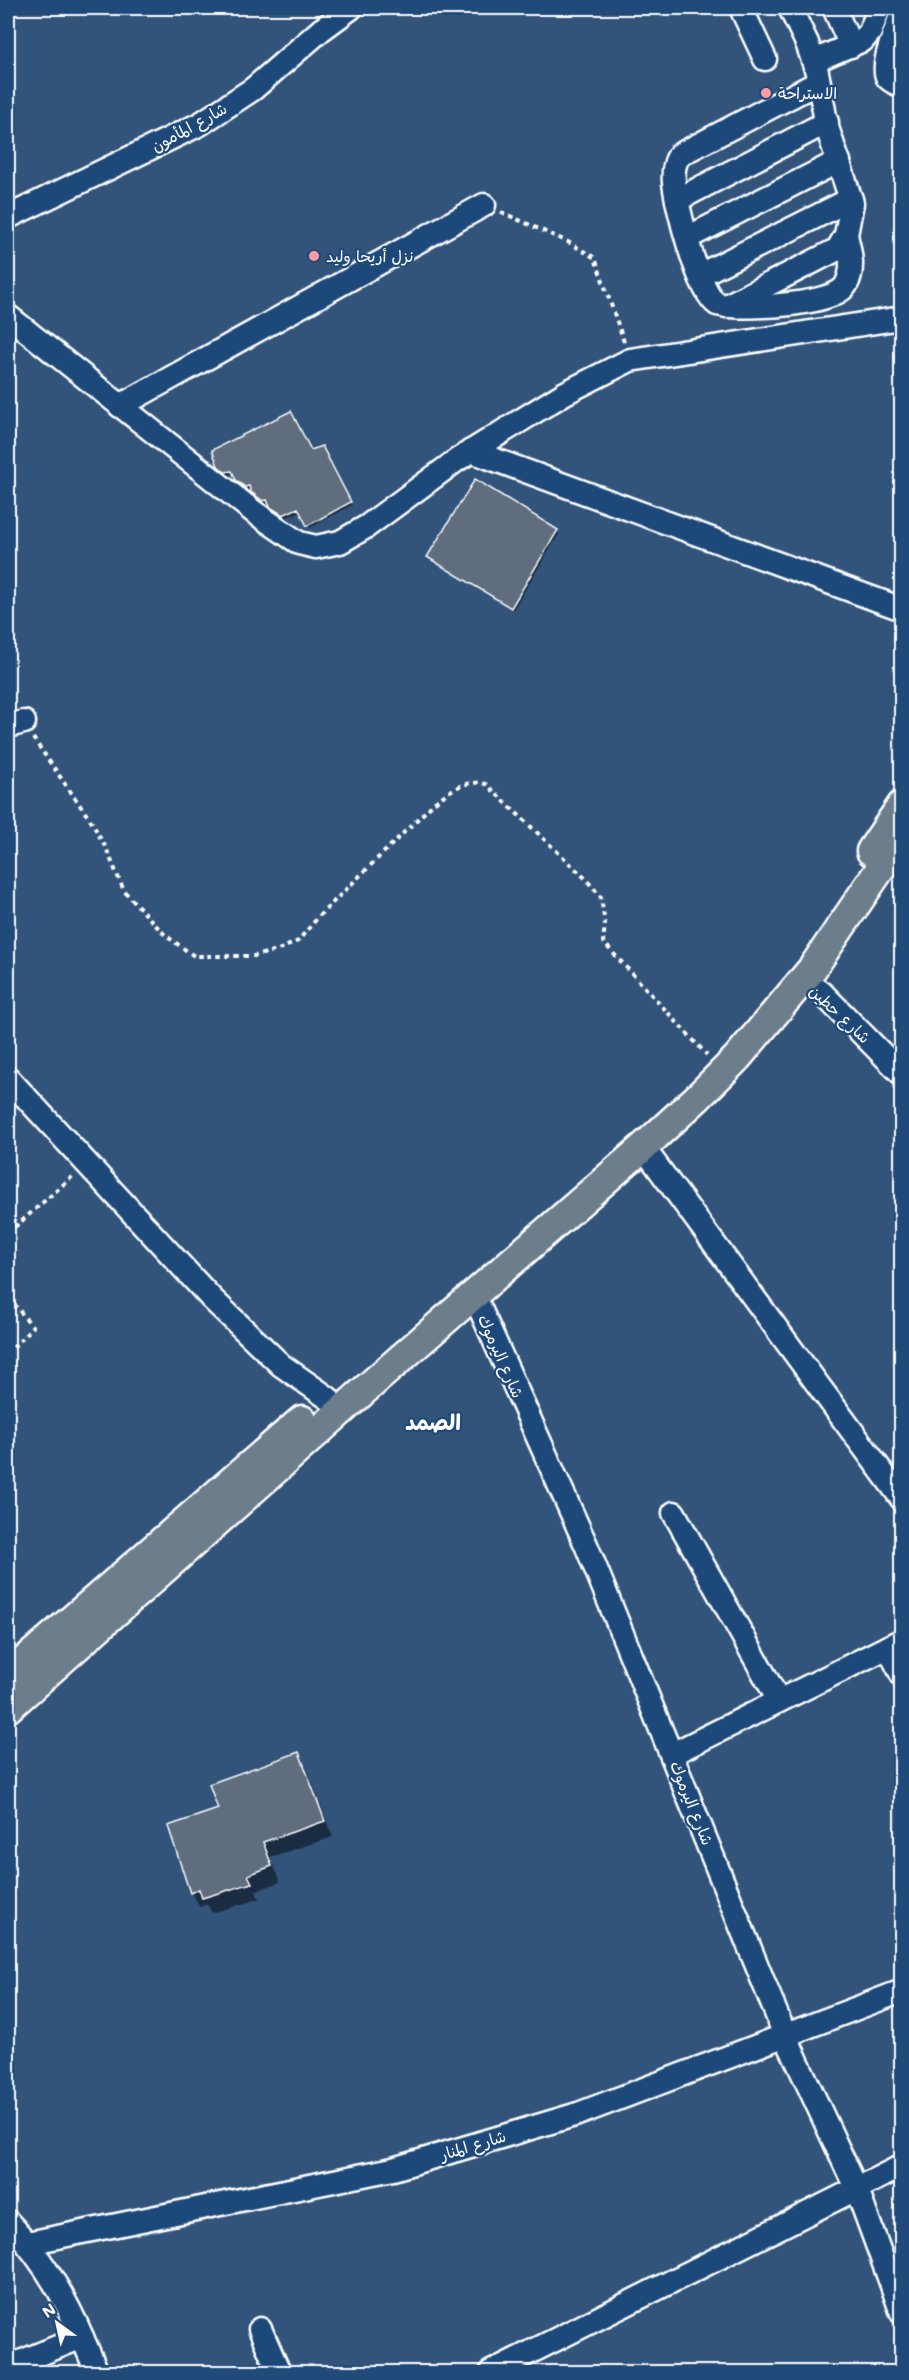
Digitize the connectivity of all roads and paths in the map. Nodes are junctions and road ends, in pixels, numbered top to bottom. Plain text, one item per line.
1 (351, 8) edge
2 (741, 8) edge
3 (790, 8) edge
4 (834, 8) edge
5 (879, 8) edge
6 (902, 12) edge
7 (851, 46) junction
8 (765, 59) dead end
9 (816, 72) junction
10 (902, 86) edge
11 (827, 122) junction
12 (839, 161) junction
13 (851, 199) junction
14 (677, 200) junction
15 (484, 205) joint
16 (8, 217) edge
17 (846, 235) junction
18 (687, 238) junction
19 (700, 275) junction
20 (726, 306) junction
21 (8, 316) edge
22 (902, 318) edge
23 (630, 360) junction
24 (120, 406) junction
25 (471, 451) junction
26 (902, 609) edge
27 (16, 724) edge
28 (902, 805) edge
29 (902, 837) edge
30 (803, 980) junction
31 (710, 1058) junction
32 (902, 1074) edge
33 (8, 1078) edge
34 (643, 1147) junction
35 (87, 1163) junction
36 (8, 1233) edge
37 (474, 1295) junction
38 (8, 1297) edge
39 (8, 1353) edge
40 (328, 1398) junction
41 (902, 1499) edge
42 (674, 1513) dead end
43 (895, 1644) edge
44 (8, 1674) edge
45 (902, 1675) edge
46 (779, 1701) junction
47 (8, 1708) edge
48 (672, 1754) junction
49 (902, 1991) edge
50 (785, 2035) junction
51 (902, 2166) edge
52 (857, 2190) junction
53 (8, 2222) edge
54 (28, 2243) junction
55 (902, 2313) edge
56 (260, 2329) dead end
57 (82, 2337) junction
58 (8, 2367) edge
59 (97, 2373) edge
60 (279, 2373) edge
61 (491, 2373) edge

1 - 16 street, شارع المأمون
2 - 8 street
3 - 9 street
4 - 7 street
5 - 7 street
6 - 10 street
7 - 9 street
9 - 11 street
9 - 14 street
11 - 12 street
11 - 14 street
12 - 13 street
12 - 18 street
13 - 17 street
13 - 19 street
14 - 18 street
15 - 23 path
15 - 24 street
17 - 20 street
17 - 20 street
18 - 19 street
19 - 20 street
21 - 24 street
22 - 23 street
23 - 25 street
24 - 25 street
25 - 26 street
27 - 31 path
28 - 31 main road
29 - 30 main road
30 - 32 street, شارع حطين
30 - 34 main road
31 - 40 main road
33 - 35 street
34 - 37 main road
34 - 41 street
35 - 36 path
35 - 40 street
37 - 47 main road
37 - 48 street, شارع اليرموك
38 - 39 path
40 - 44 main road
42 - 46 street
43 - 45 street
43 - 46 street
46 - 48 street
48 - 50 street, شارع اليرموك
49 - 50 street, شارع المنار
50 - 52 street, شارع اليرموك
50 - 54 street, شارع المنار
51 - 52 street
52 - 55 street, شارع اليرموك
52 - 61 street
53 - 54 street
54 - 57 street
56 - 60 street
57 - 58 street
57 - 59 street

